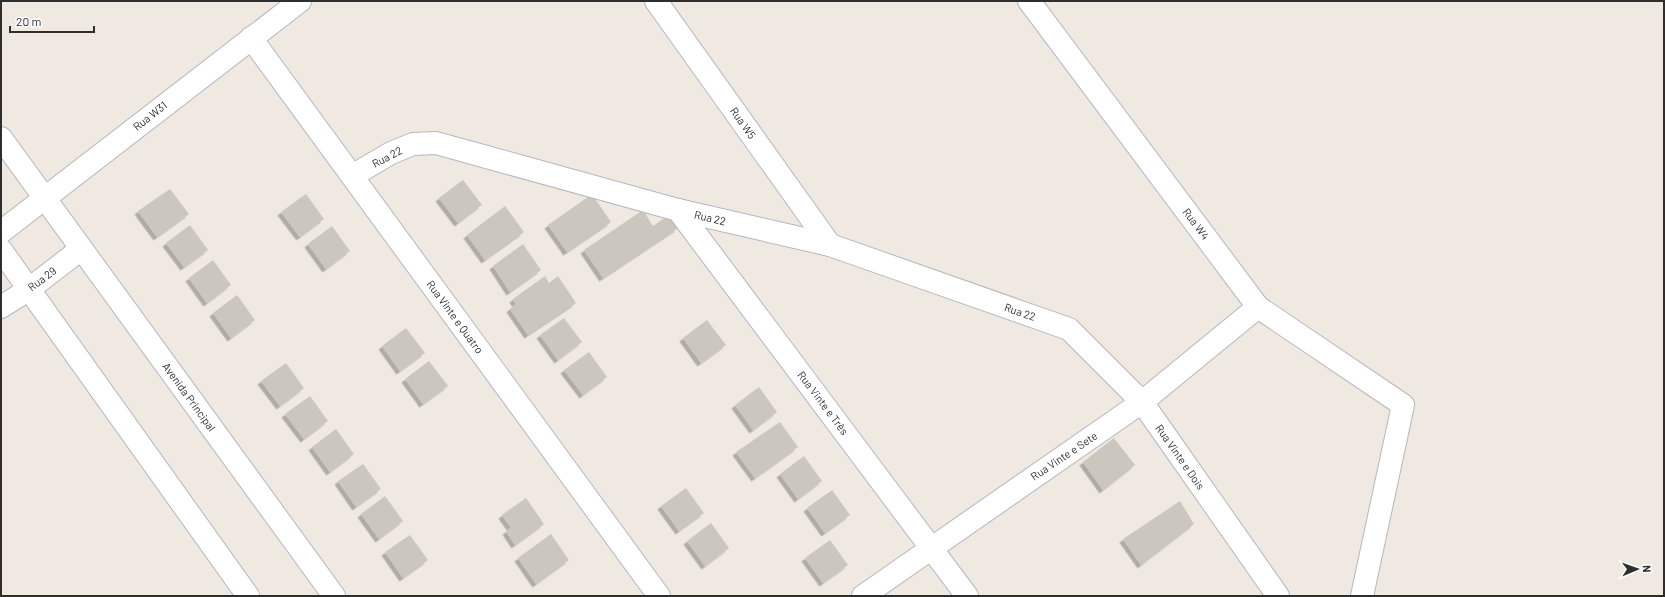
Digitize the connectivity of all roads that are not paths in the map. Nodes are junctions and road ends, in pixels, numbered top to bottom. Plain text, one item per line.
1 (300, 1) edge
2 (656, 1) edge
3 (1029, 1) edge
4 (278, 7) edge
5 (251, 38) junction
6 (1, 138) edge
7 (352, 176) junction
8 (44, 197) junction
9 (678, 210) junction
10 (1, 232) edge
11 (830, 245) junction
12 (81, 249) junction
13 (1, 250) edge
14 (28, 290) junction
15 (1, 307) edge
16 (1258, 307) junction
17 (1069, 329) joint
18 (1142, 402) junction
19 (932, 547) junction
20 (248, 596) edge
21 (334, 596) edge
22 (659, 596) edge
23 (863, 596) edge
24 (968, 596) edge
25 (1278, 596) edge
26 (1362, 596) edge

1 - 4 street, Rua W31
2 - 11 street, Rua W5
3 - 16 street, Rua W4
4 - 5 street, Rua W31
5 - 7 street, Rua Vinte e Quatro
5 - 8 street, Rua W31
6 - 8 street, Avenida Principal
7 - 9 street, Rua 22
7 - 22 street, Rua Vinte e Quatro
8 - 10 street, Rua W31
8 - 12 street, Avenida Principal
9 - 11 street, Rua 22
9 - 19 street, Rua Vinte e Três
11 - 17 street, Rua 22
12 - 14 street, Rua 29
12 - 21 street, Avenida Principal
13 - 14 street
14 - 15 street, Rua 29
14 - 20 street
16 - 18 street, Rua Vinte e Sete
16 - 26 street, Rua W4
17 - 18 street, Rua Vinte e Dois
18 - 19 street, Rua Vinte e Sete
18 - 25 street, Rua Vinte e Dois
19 - 23 street, Rua Vinte e Sete
19 - 24 street, Rua Vinte e Três

